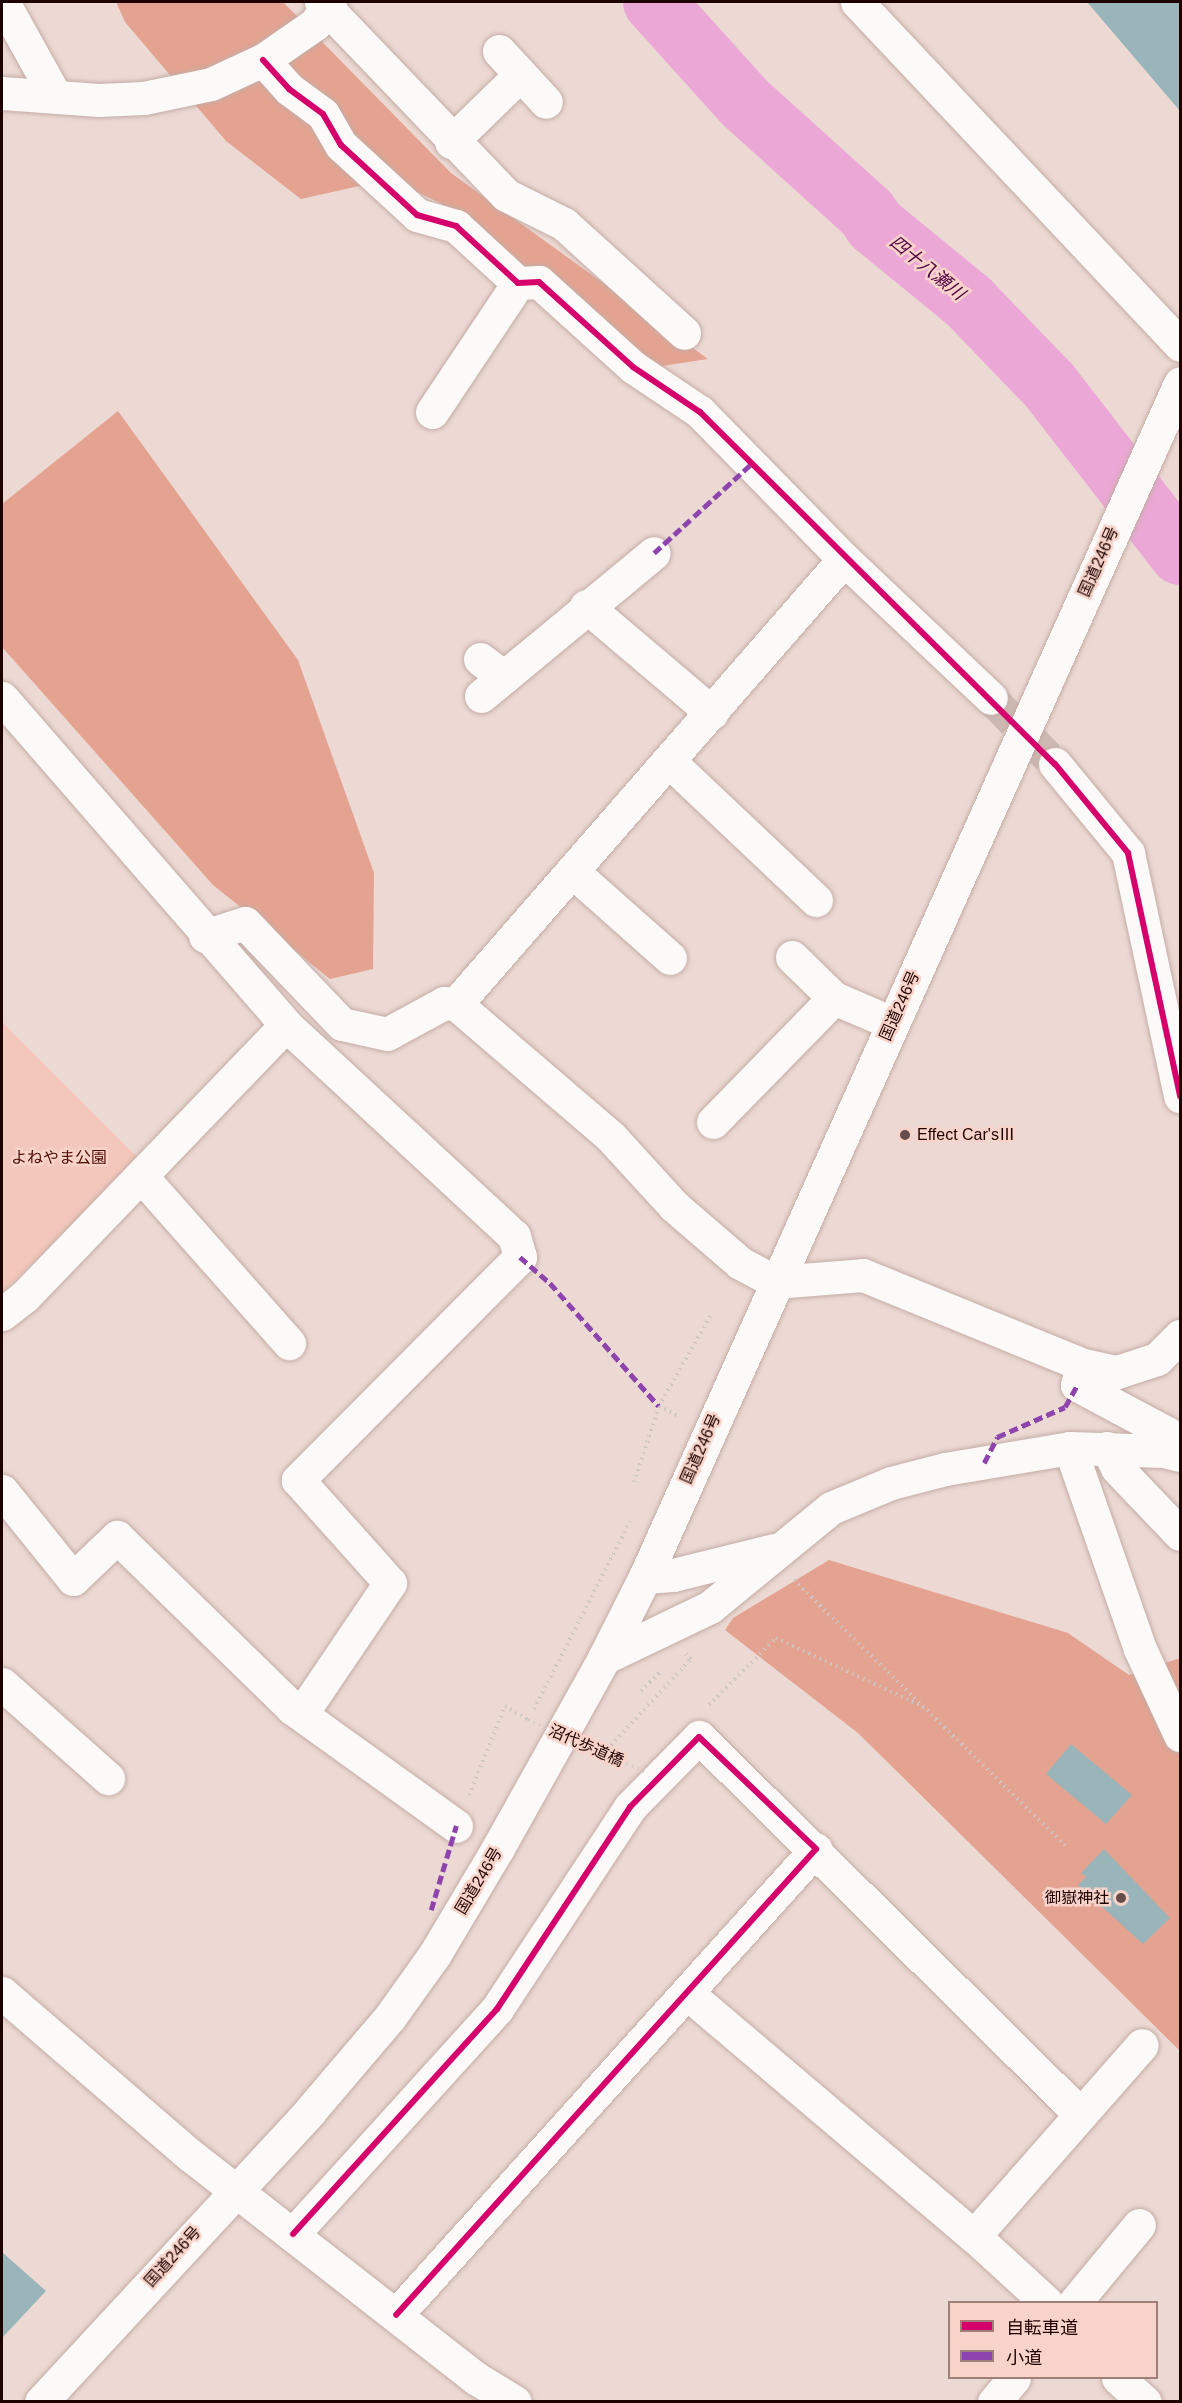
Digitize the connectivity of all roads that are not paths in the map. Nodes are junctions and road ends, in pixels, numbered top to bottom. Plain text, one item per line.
1 (3, 2) edge
2 (857, 2) edge
3 (325, 3) edge
4 (499, 51) dead end
5 (263, 60) junction
6 (520, 75) junction
7 (2, 93) edge
8 (55, 96) junction
9 (546, 102) dead end
10 (451, 142) junction
11 (518, 283) junction
12 (684, 333) dead end
13 (1180, 345) edge
14 (1180, 383) edge
15 (432, 412) dead end
16 (654, 553) dead end
17 (844, 559) junction
18 (586, 606) junction
19 (488, 677) dead end
20 (2, 698) edge
21 (991, 698) tunnel mouth
22 (711, 713) junction
23 (670, 762) junction
24 (1055, 764) tunnel mouth
25 (572, 872) junction
26 (816, 900) dead end
27 (205, 936) junction
28 (792, 957) dead end
29 (670, 958) dead end
30 (834, 998) junction
31 (456, 1004) junction
32 (892, 1023) junction
33 (286, 1025) junction
34 (1180, 1096) edge
35 (713, 1122) dead end
36 (142, 1177) junction
37 (775, 1282) junction
38 (2, 1314) edge
39 (1180, 1336) edge
40 (289, 1343) dead end
41 (1083, 1365) junction
42 (1070, 1448) junction
43 (1107, 1448) junction
44 (1172, 1453) edge
45 (2, 1491) edge
46 (1180, 1534) edge
47 (774, 1553) junction
48 (645, 1577) junction
49 (604, 1658) junction
50 (2, 1684) edge
51 (302, 1713) junction
52 (1180, 1735) edge
53 (108, 1778) dead end
54 (456, 1826) road end
55 (816, 1849) junction
56 (2, 1993) edge
57 (687, 1993) junction
58 (1142, 2045) dead end
59 (1079, 2113) junction
60 (235, 2190) junction
61 (1139, 2225) dead end
62 (293, 2234) junction
63 (974, 2236) junction
64 (1045, 2301) edge
65 (1077, 2301) edge
66 (396, 2315) junction
67 (1013, 2379) edge
68 (1119, 2379) edge
69 (41, 2402) edge
70 (515, 2402) edge
71 (994, 2402) edge
72 (1145, 2402) edge

1 - 8 main road
2 - 13 main road
3 - 5 main road
3 - 10 main road
4 - 6 main road
5 - 8 main road
5 - 11 main road
6 - 9 main road
6 - 10 main road
7 - 8 main road
10 - 12 main road
11 - 15 main road
11 - 17 main road
14 - 32 main road, 国道246号
16 - 18 main road
17 - 21 main road
17 - 22 main road
18 - 19 main road
18 - 22 main road
20 - 27 main road
22 - 23 main road
23 - 25 main road
23 - 26 main road
24 - 34 main road
25 - 29 main road
25 - 31 main road
27 - 31 main road
27 - 33 main road
28 - 30 main road
30 - 32 main road
30 - 35 main road
31 - 37 main road
32 - 37 main road, 国道246号
33 - 36 main road
33 - 51 main road
36 - 38 main road
36 - 40 main road
37 - 41 main road
37 - 48 main road, 国道246号
39 - 41 main road
41 - 44 main road
42 - 43 main road
42 - 47 main road
42 - 52 main road
43 - 44 main road
43 - 46 main road
45 - 51 main road
47 - 48 main road
47 - 49 main road
48 - 49 main road, 国道246号
49 - 60 main road, 国道246号
50 - 53 main road
51 - 54 main road
55 - 57 main road
55 - 59 main road
55 - 62 main road
56 - 60 main road
57 - 63 main road
57 - 66 main road
58 - 59 main road
59 - 63 main road
60 - 62 main road
60 - 69 main road, 国道246号
61 - 65 main road
62 - 66 main road
63 - 64 main road
66 - 70 main road
67 - 71 main road
68 - 72 main road

